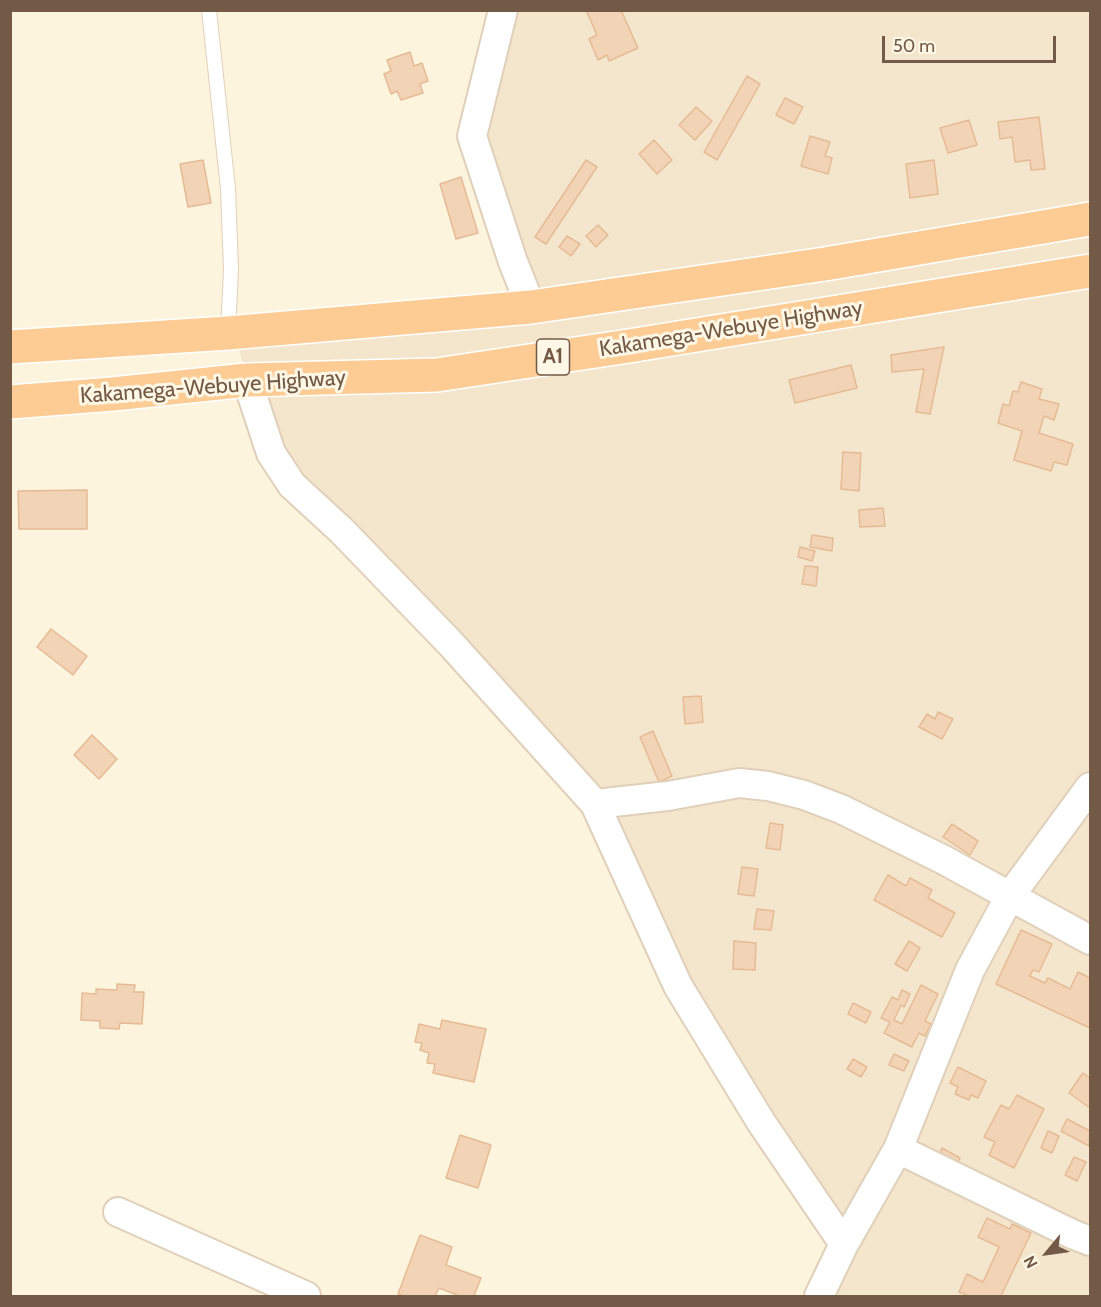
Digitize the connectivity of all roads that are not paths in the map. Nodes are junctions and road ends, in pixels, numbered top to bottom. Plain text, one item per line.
1 (209, 10) edge
2 (503, 10) edge
3 (1090, 219) edge
4 (1090, 271) edge
5 (531, 307) junction
6 (228, 333) junction
7 (10, 347) edge
8 (247, 380) junction
9 (10, 402) edge
10 (1090, 786) edge
11 (595, 804) junction
12 (1010, 896) junction
13 (1090, 940) edge
14 (898, 1149) junction
15 (118, 1212) dead end
16 (1090, 1240) edge
17 (844, 1244) junction
18 (306, 1296) edge
19 (819, 1296) edge

1 - 6 lane
2 - 5 street
3 - 5 highway, A1
4 - 8 highway, Kakamega-Webuye Highway / A1
5 - 6 highway, A1
6 - 7 highway, A1
8 - 9 highway, Kakamega-Webuye Highway / A1
8 - 11 street
10 - 12 street
11 - 12 street
11 - 17 street
12 - 13 street
12 - 14 street
14 - 16 street
14 - 17 street
15 - 18 street
17 - 19 street

